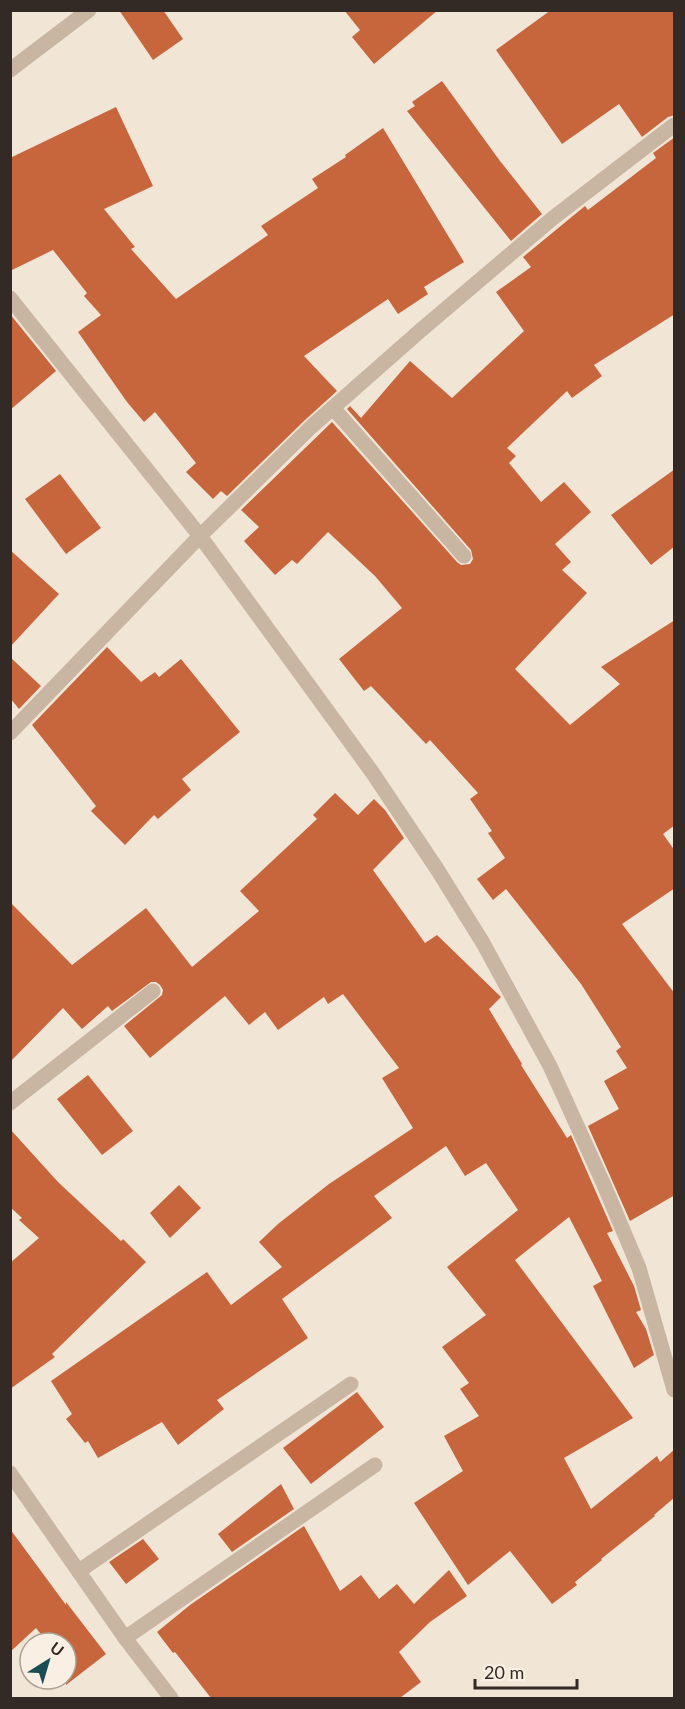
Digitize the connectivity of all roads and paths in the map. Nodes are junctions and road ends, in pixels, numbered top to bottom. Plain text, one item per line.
1 (89, 10) edge
2 (10, 70) edge
3 (675, 125) edge
4 (10, 298) edge
5 (333, 408) junction
6 (200, 536) junction
7 (464, 556) dead end
8 (10, 733) edge
9 (153, 991) dead end
10 (10, 1103) edge
11 (351, 1384) dead end
12 (675, 1390) edge
13 (375, 1465) dead end
14 (10, 1473) edge
15 (79, 1571) junction
16 (125, 1638) junction
17 (171, 1698) edge

1 - 2 street
3 - 5 street
4 - 6 street
5 - 6 street
5 - 7 street
6 - 8 street
6 - 12 street
9 - 10 street
11 - 15 street
13 - 16 street
14 - 15 street
15 - 16 street
16 - 17 street

